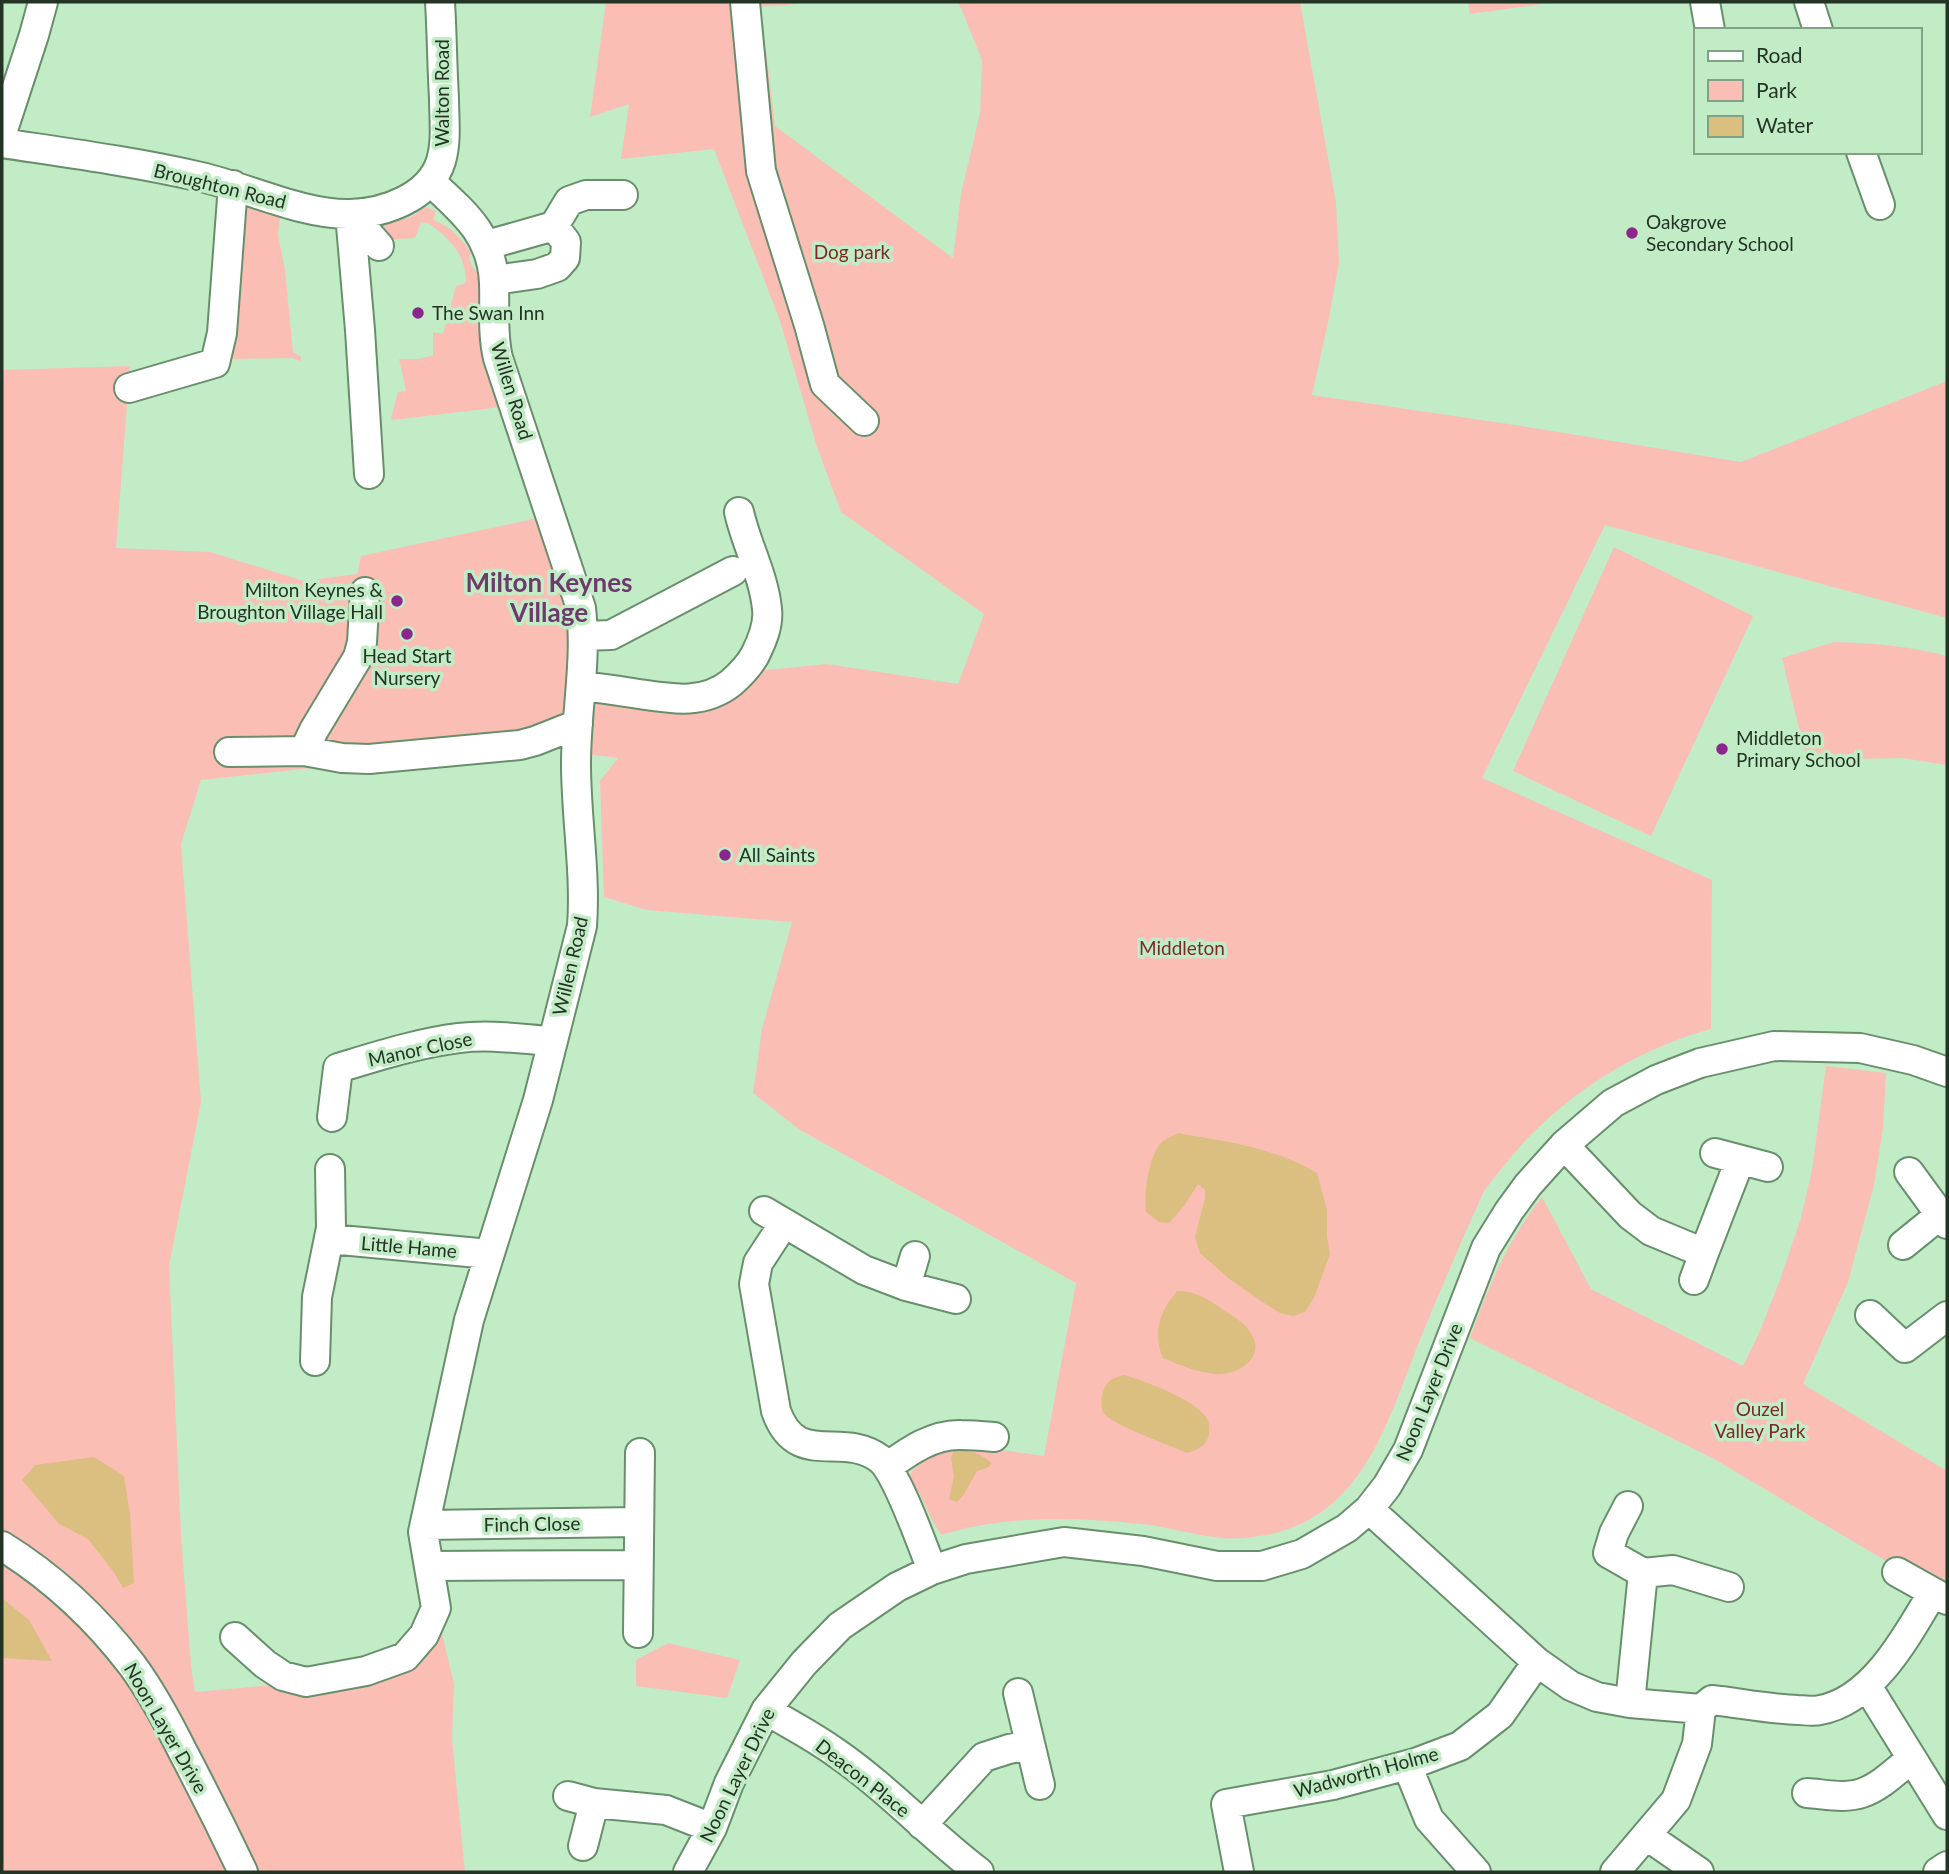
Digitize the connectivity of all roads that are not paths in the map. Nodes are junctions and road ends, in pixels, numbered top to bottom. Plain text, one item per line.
1 (43, 2) edge
2 (440, 2) edge
3 (745, 2) edge
4 (1705, 2) edge
5 (1809, 2) edge
6 (1710, 28) edge
7 (1817, 28) edge
8 (2, 133) edge
9 (2, 143) edge
10 (1862, 154) edge
11 (430, 181) junction
12 (233, 185) junction
13 (622, 195) dead end
14 (1880, 205) dead end
15 (356, 214) junction
16 (554, 226) junction
17 (487, 245) junction
18 (379, 246) dead end
19 (494, 280) junction
20 (129, 388) dead end
21 (864, 421) dead end
22 (369, 474) dead end
23 (739, 512) dead end
24 (733, 571) dead end
25 (365, 592) dead end
26 (583, 636) junction
27 (581, 686) junction
28 (578, 724) junction
29 (304, 751) junction
30 (229, 752) dead end
31 (552, 1041) junction
32 (1947, 1072) edge
33 (332, 1117) dead end
34 (1564, 1145) junction
35 (1768, 1167) dead end
36 (330, 1169) dead end
37 (1909, 1172) dead end
38 (1944, 1219) edge
39 (330, 1239) junction
40 (1903, 1245) dead end
41 (1704, 1253) junction
42 (489, 1254) junction
43 (915, 1256) dead end
44 (1694, 1280) dead end
45 (906, 1286) junction
46 (956, 1299) dead end
47 (1870, 1315) dead end
48 (1946, 1318) edge
49 (315, 1361) dead end
50 (994, 1437) dead end
51 (640, 1453) dead end
52 (887, 1467) junction
53 (1628, 1506) dead end
54 (1369, 1509) junction
55 (639, 1522) junction
56 (425, 1525) junction
57 (2, 1546) edge
58 (638, 1565) junction
59 (429, 1566) junction
60 (932, 1570) junction
61 (1897, 1572) dead end
62 (1643, 1573) junction
63 (1729, 1587) dead end
64 (1940, 1597) edge
65 (638, 1633) dead end
66 (235, 1637) dead end
67 (1537, 1662) junction
68 (1867, 1686) junction
69 (1018, 1693) dead end
70 (1630, 1703) junction
71 (1701, 1709) junction
72 (766, 1710) junction
73 (1029, 1745) junction
74 (1911, 1759) junction
75 (1407, 1765) junction
76 (1040, 1785) dead end
77 (1807, 1793) dead end
78 (1947, 1815) edge
79 (922, 1825) junction
80 (712, 1828) junction
81 (1647, 1836) junction
82 (583, 1846) dead end
83 (1947, 1866) edge
84 (960, 1867) edge
85 (243, 1872) edge
86 (688, 1872) edge
87 (1239, 1872) edge
88 (1476, 1872) edge
89 (1615, 1872) edge
90 (1699, 1872) edge
91 (1938, 1872) edge

1 - 8 street
2 - 11 street, Walton Road
3 - 21 street
4 - 6 street
5 - 7 street
9 - 12 street, Broughton Road
10 - 14 street
11 - 15 street, Broughton Road
11 - 17 street, Willen Road
12 - 15 street, Broughton Road
12 - 20 street
13 - 16 street
15 - 18 street
15 - 22 street
16 - 17 street
16 - 19 street
17 - 19 street, Willen Road
19 - 26 street, Willen Road
23 - 27 street
24 - 26 street
25 - 29 street
26 - 27 street, Willen Road
27 - 28 street, Willen Road
28 - 29 street
28 - 31 street, Willen Road
29 - 30 street
31 - 33 street, Manor Close
31 - 42 street, Willen Road
32 - 34 street, Noon Layer Drive
34 - 41 street
34 - 54 street, Noon Layer Drive
35 - 41 street
36 - 39 street
37 - 38 street
38 - 40 street
39 - 42 street, Little Hame
39 - 49 street
41 - 44 street
42 - 56 street, Willen Road
43 - 45 street
45 - 46 street
45 - 52 street
47 - 48 street
50 - 52 street
51 - 55 street
52 - 60 street
53 - 62 street
54 - 60 street, Noon Layer Drive
54 - 67 street
55 - 56 street, Finch Close
55 - 58 street
56 - 59 street, Willen Road
57 - 85 street, Noon Layer Drive
58 - 59 street
58 - 65 street
59 - 66 street, Willen Road
60 - 72 street, Noon Layer Drive
61 - 64 street
62 - 63 street
62 - 70 street
64 - 68 street
67 - 70 street
67 - 75 street, Wadworth Holme
68 - 71 street
68 - 74 street
69 - 73 street
70 - 71 street
71 - 81 street
72 - 79 street, Deacon Place
72 - 80 street, Noon Layer Drive
73 - 76 street
73 - 79 street, Deacon Place
74 - 77 street
74 - 78 street
75 - 87 street, Wadworth Holme
75 - 88 street
79 - 84 street, Deacon Place
80 - 82 street
80 - 86 street, Noon Layer Drive
81 - 89 street
81 - 90 street
83 - 91 street

